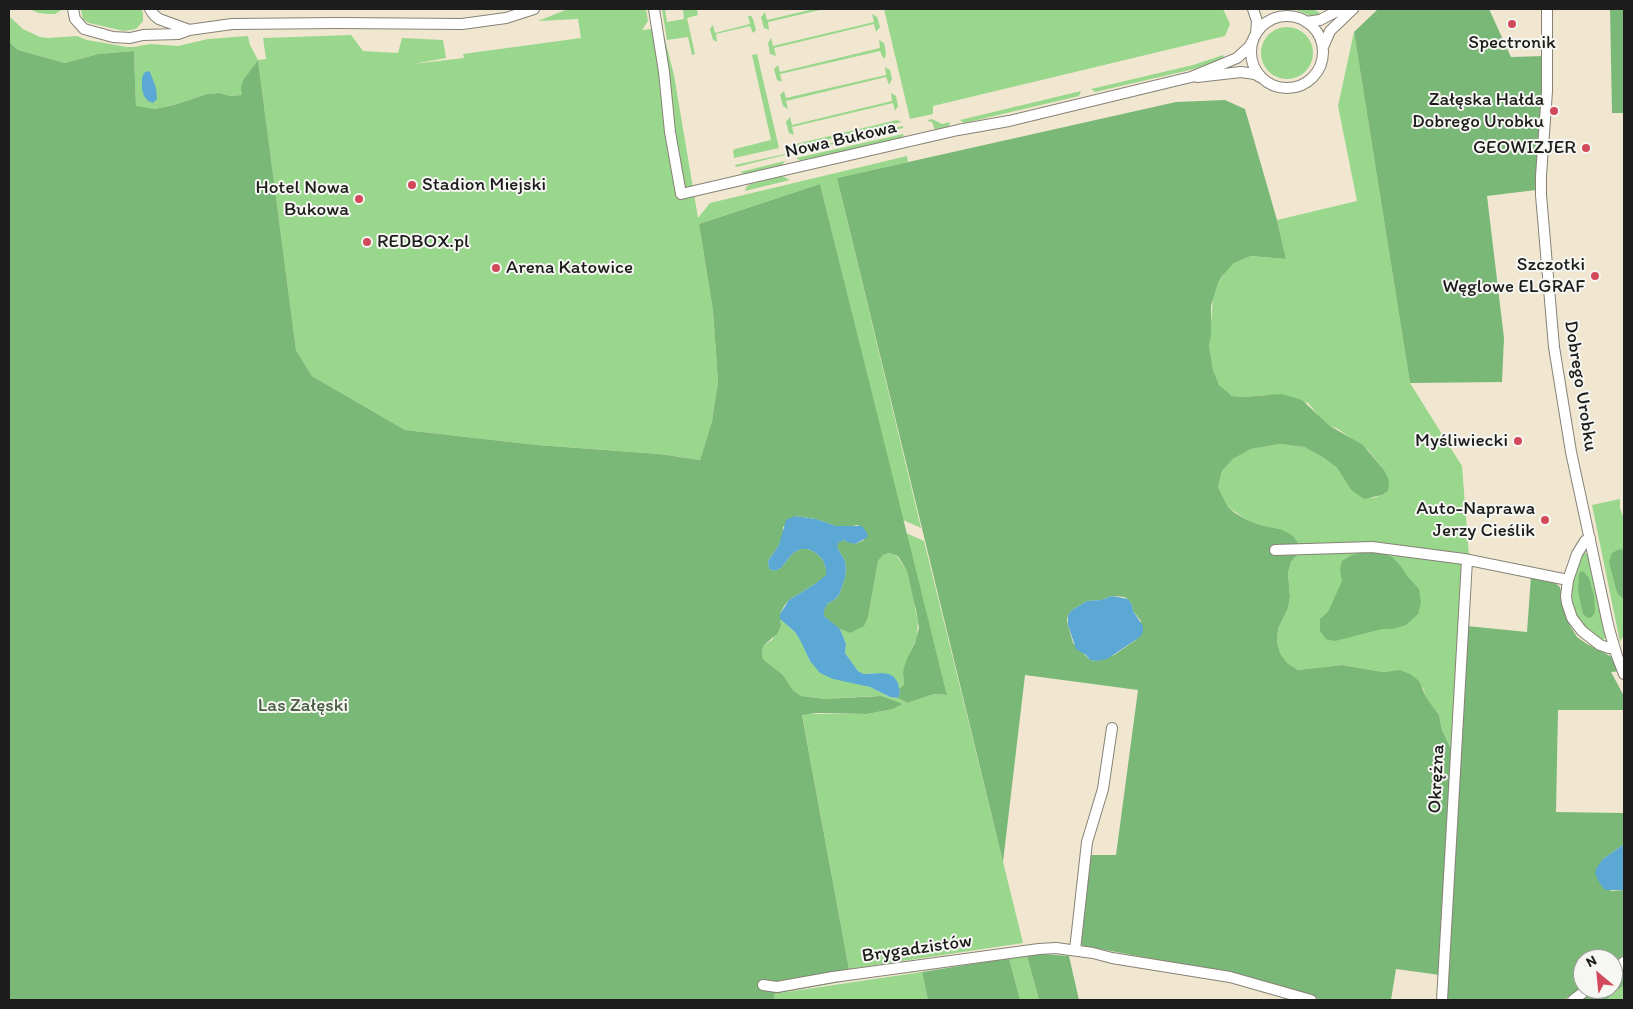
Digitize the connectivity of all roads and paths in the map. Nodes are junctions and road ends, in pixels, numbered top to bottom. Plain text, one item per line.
1 (73, 9) edge
2 (534, 9) edge
3 (654, 9) edge
4 (1252, 9) edge
5 (1283, 9) edge
6 (1341, 9) edge
7 (1353, 9) edge
8 (1547, 9) edge
9 (152, 12) edge
10 (1291, 17) junction
11 (1306, 22) junction
12 (189, 30) junction
13 (143, 35) junction
14 (1255, 37) junction
15 (1323, 47) junction
16 (1191, 77) junction
17 (1260, 77) junction
18 (1590, 538) junction
19 (1275, 550) dead end
20 (1467, 560) junction
21 (1568, 580) junction
22 (1614, 648) junction
23 (1624, 674) edge
24 (1112, 728) dead end
25 (1075, 950) junction
26 (763, 985) dead end
27 (1311, 1000) edge
28 (1442, 1000) edge

1 - 13 street
2 - 12 street
3 - 16 street, Nowa Bukowa
4 - 14 street
5 - 10 street
6 - 11 street
7 - 15 street
8 - 18 street, Dobrego Urobku
9 - 12 street
9 - 13 street
10 - 11 street
10 - 14 street
11 - 15 street
12 - 13 street
14 - 16 street, Nowa Bukowa
14 - 17 street
15 - 17 street
16 - 17 street, Nowa Bukowa
18 - 21 street
18 - 22 street, Dobrego Urobku
19 - 20 street
20 - 21 street
20 - 28 street, Okrężna
21 - 22 street
22 - 23 street, Dobrego Urobku
24 - 25 street
25 - 26 street, Brygadzistów
25 - 27 street, Brygadzistów

